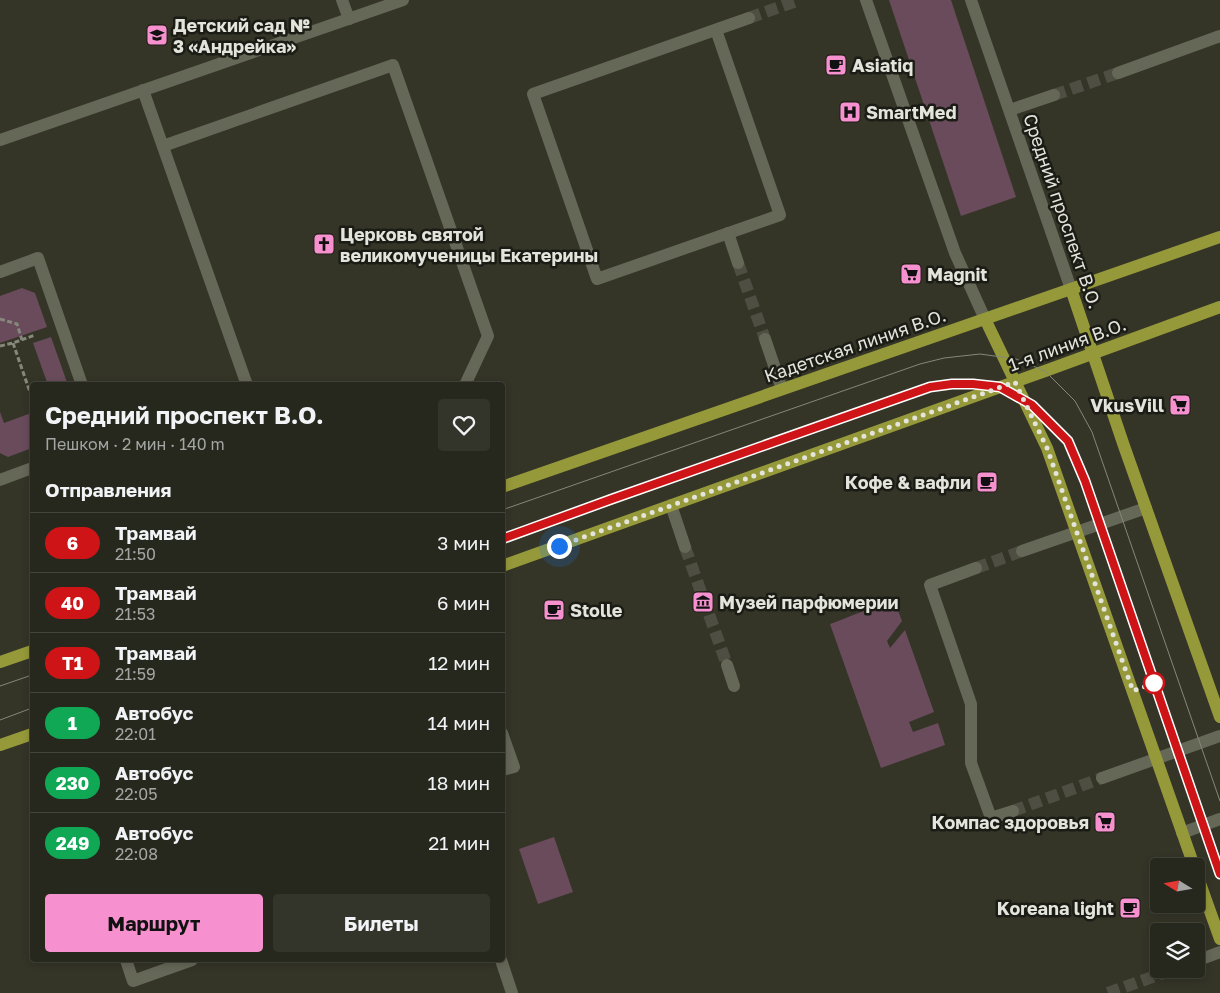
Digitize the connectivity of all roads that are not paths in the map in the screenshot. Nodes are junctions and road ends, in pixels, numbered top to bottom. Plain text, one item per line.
1 (342, 0) edge
2 (403, 0) edge
3 (866, 0) edge
4 (971, 0) edge
5 (348, 18) junction
6 (749, 18) tunnel mouth
7 (716, 30) junction
8 (1220, 36) edge
9 (1118, 74) tunnel mouth
10 (143, 90) junction
11 (1054, 95) tunnel mouth
12 (1010, 110) junction
13 (0, 140) edge
14 (163, 146) junction
15 (728, 233) junction
16 (1220, 237) edge
17 (738, 263) tunnel mouth
18 (0, 272) edge
19 (1071, 289) junction
20 (1220, 306) edge
21 (985, 319) junction
22 (765, 339) tunnel mouth
23 (1092, 353) junction
24 (81, 382) edge
25 (246, 382) edge
26 (466, 382) edge
27 (1015, 382) junction
28 (782, 389) junction
29 (30, 469) edge
30 (0, 480) edge
31 (505, 486) edge
32 (671, 505) junction
33 (1146, 508) junction
34 (1076, 532) junction
35 (685, 547) tunnel mouth
36 (1022, 551) tunnel mouth
37 (505, 565) edge
38 (976, 568) tunnel mouth
39 (30, 652) edge
40 (0, 662) edge
41 (727, 665) tunnel mouth
42 (734, 686) dead end
43 (1220, 717) edge
44 (30, 735) edge
45 (1220, 736) edge
46 (505, 741) edge
47 (0, 745) edge
48 (1157, 759) junction
49 (505, 769) edge
50 (1102, 778) tunnel mouth
51 (1012, 811) tunnel mouth
52 (1220, 819) edge
53 (1182, 832) junction
54 (1191, 858) edge
55 (1205, 897) edge
56 (1220, 938) edge
57 (1220, 952) edge
58 (1205, 958) edge
59 (127, 962) edge
60 (186, 962) edge
61 (502, 962) edge
62 (512, 993) edge

1 - 5 street
2 - 5 street
3 - 21 street
4 - 12 street, Средний проспект В.О.
5 - 10 street
6 - 7 street
7 - 15 street
7 - 15 street
8 - 9 street
10 - 13 street
10 - 14 street
11 - 12 street
12 - 19 street, Средний проспект В.О.
14 - 25 street
14 - 26 street
15 - 17 street
16 - 19 main road, Кадетская линия В.О.
18 - 24 street
19 - 21 main road, Кадетская линия В.О.
19 - 23 main road, Средний проспект В.О.
20 - 23 main road, 1-я линия В.О.
21 - 27 main road
21 - 28 main road, Кадетская линия В.О.
22 - 28 street
23 - 27 main road, 1-я линия В.О.
23 - 33 main road, Средний проспект В.О.
27 - 32 main road, 1-я линия В.О.
27 - 34 main road
28 - 31 main road, Кадетская линия В.О.
29 - 30 street
32 - 35 street
32 - 37 main road, 1-я линия В.О.
33 - 34 street
33 - 43 main road, Средний проспект В.О.
34 - 36 street
34 - 48 main road
38 - 51 street
39 - 40 main road
41 - 42 street
44 - 47 main road
45 - 48 street
46 - 49 street
48 - 50 street
48 - 53 main road
52 - 53 street
53 - 54 main road
55 - 56 main road
57 - 58 street
59 - 60 street
61 - 62 street

